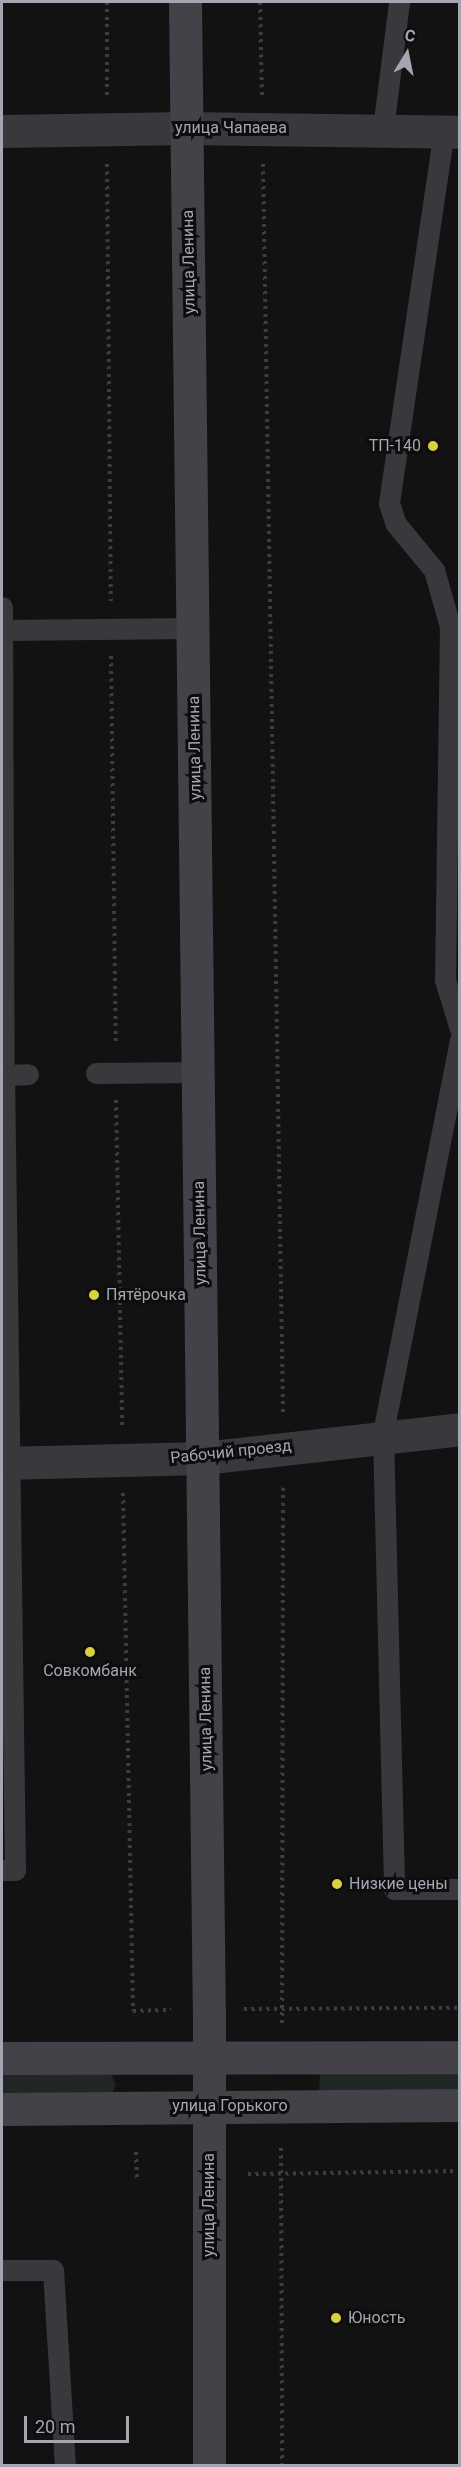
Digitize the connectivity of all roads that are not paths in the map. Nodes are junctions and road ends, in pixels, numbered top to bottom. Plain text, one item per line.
1 (185, 2) edge
2 (399, 2) edge
3 (188, 128) junction
4 (383, 129) junction
5 (2, 131) edge
6 (452, 131) edge
7 (2, 607) edge
8 (193, 628) junction
9 (2, 630) edge
10 (459, 1029) edge
11 (459, 1040) edge
12 (199, 1072) junction
13 (106, 1073) road end
14 (28, 1074) dead end
15 (4, 1075) junction
16 (459, 1429) edge
17 (383, 1434) junction
18 (203, 1458) junction
19 (5, 1463) edge
20 (2, 1870) edge
21 (459, 1888) edge
22 (459, 2057) edge
23 (2, 2058) edge
24 (209, 2058) junction
25 (459, 2105) edge
26 (209, 2106) junction
27 (2, 2109) edge
28 (2, 2270) edge
29 (65, 2466) edge
30 (209, 2466) edge

1 - 3 main road, улица Ленина
2 - 4 lane
3 - 4 street, улица Чапаева
3 - 5 street, улица Чапаева
3 - 8 main road, улица Ленина
4 - 6 street, улица Чапаева
6 - 10 lane
7 - 9 lane
8 - 9 lane
8 - 12 main road, улица Ленина
9 - 15 lane
11 - 17 lane
12 - 13 lane
12 - 18 main road, улица Ленина
14 - 15 lane
15 - 19 lane
16 - 17 street, Рабочий проезд
17 - 18 street, Рабочий проезд
17 - 21 lane
18 - 19 street, Рабочий проезд
18 - 24 main road, улица Ленина
19 - 20 lane
22 - 24 main road
23 - 24 main road
24 - 26 main road, улица Ленина
25 - 26 main road, улица Горького
26 - 27 main road, улица Горького
26 - 30 main road, улица Ленина
28 - 29 lane

